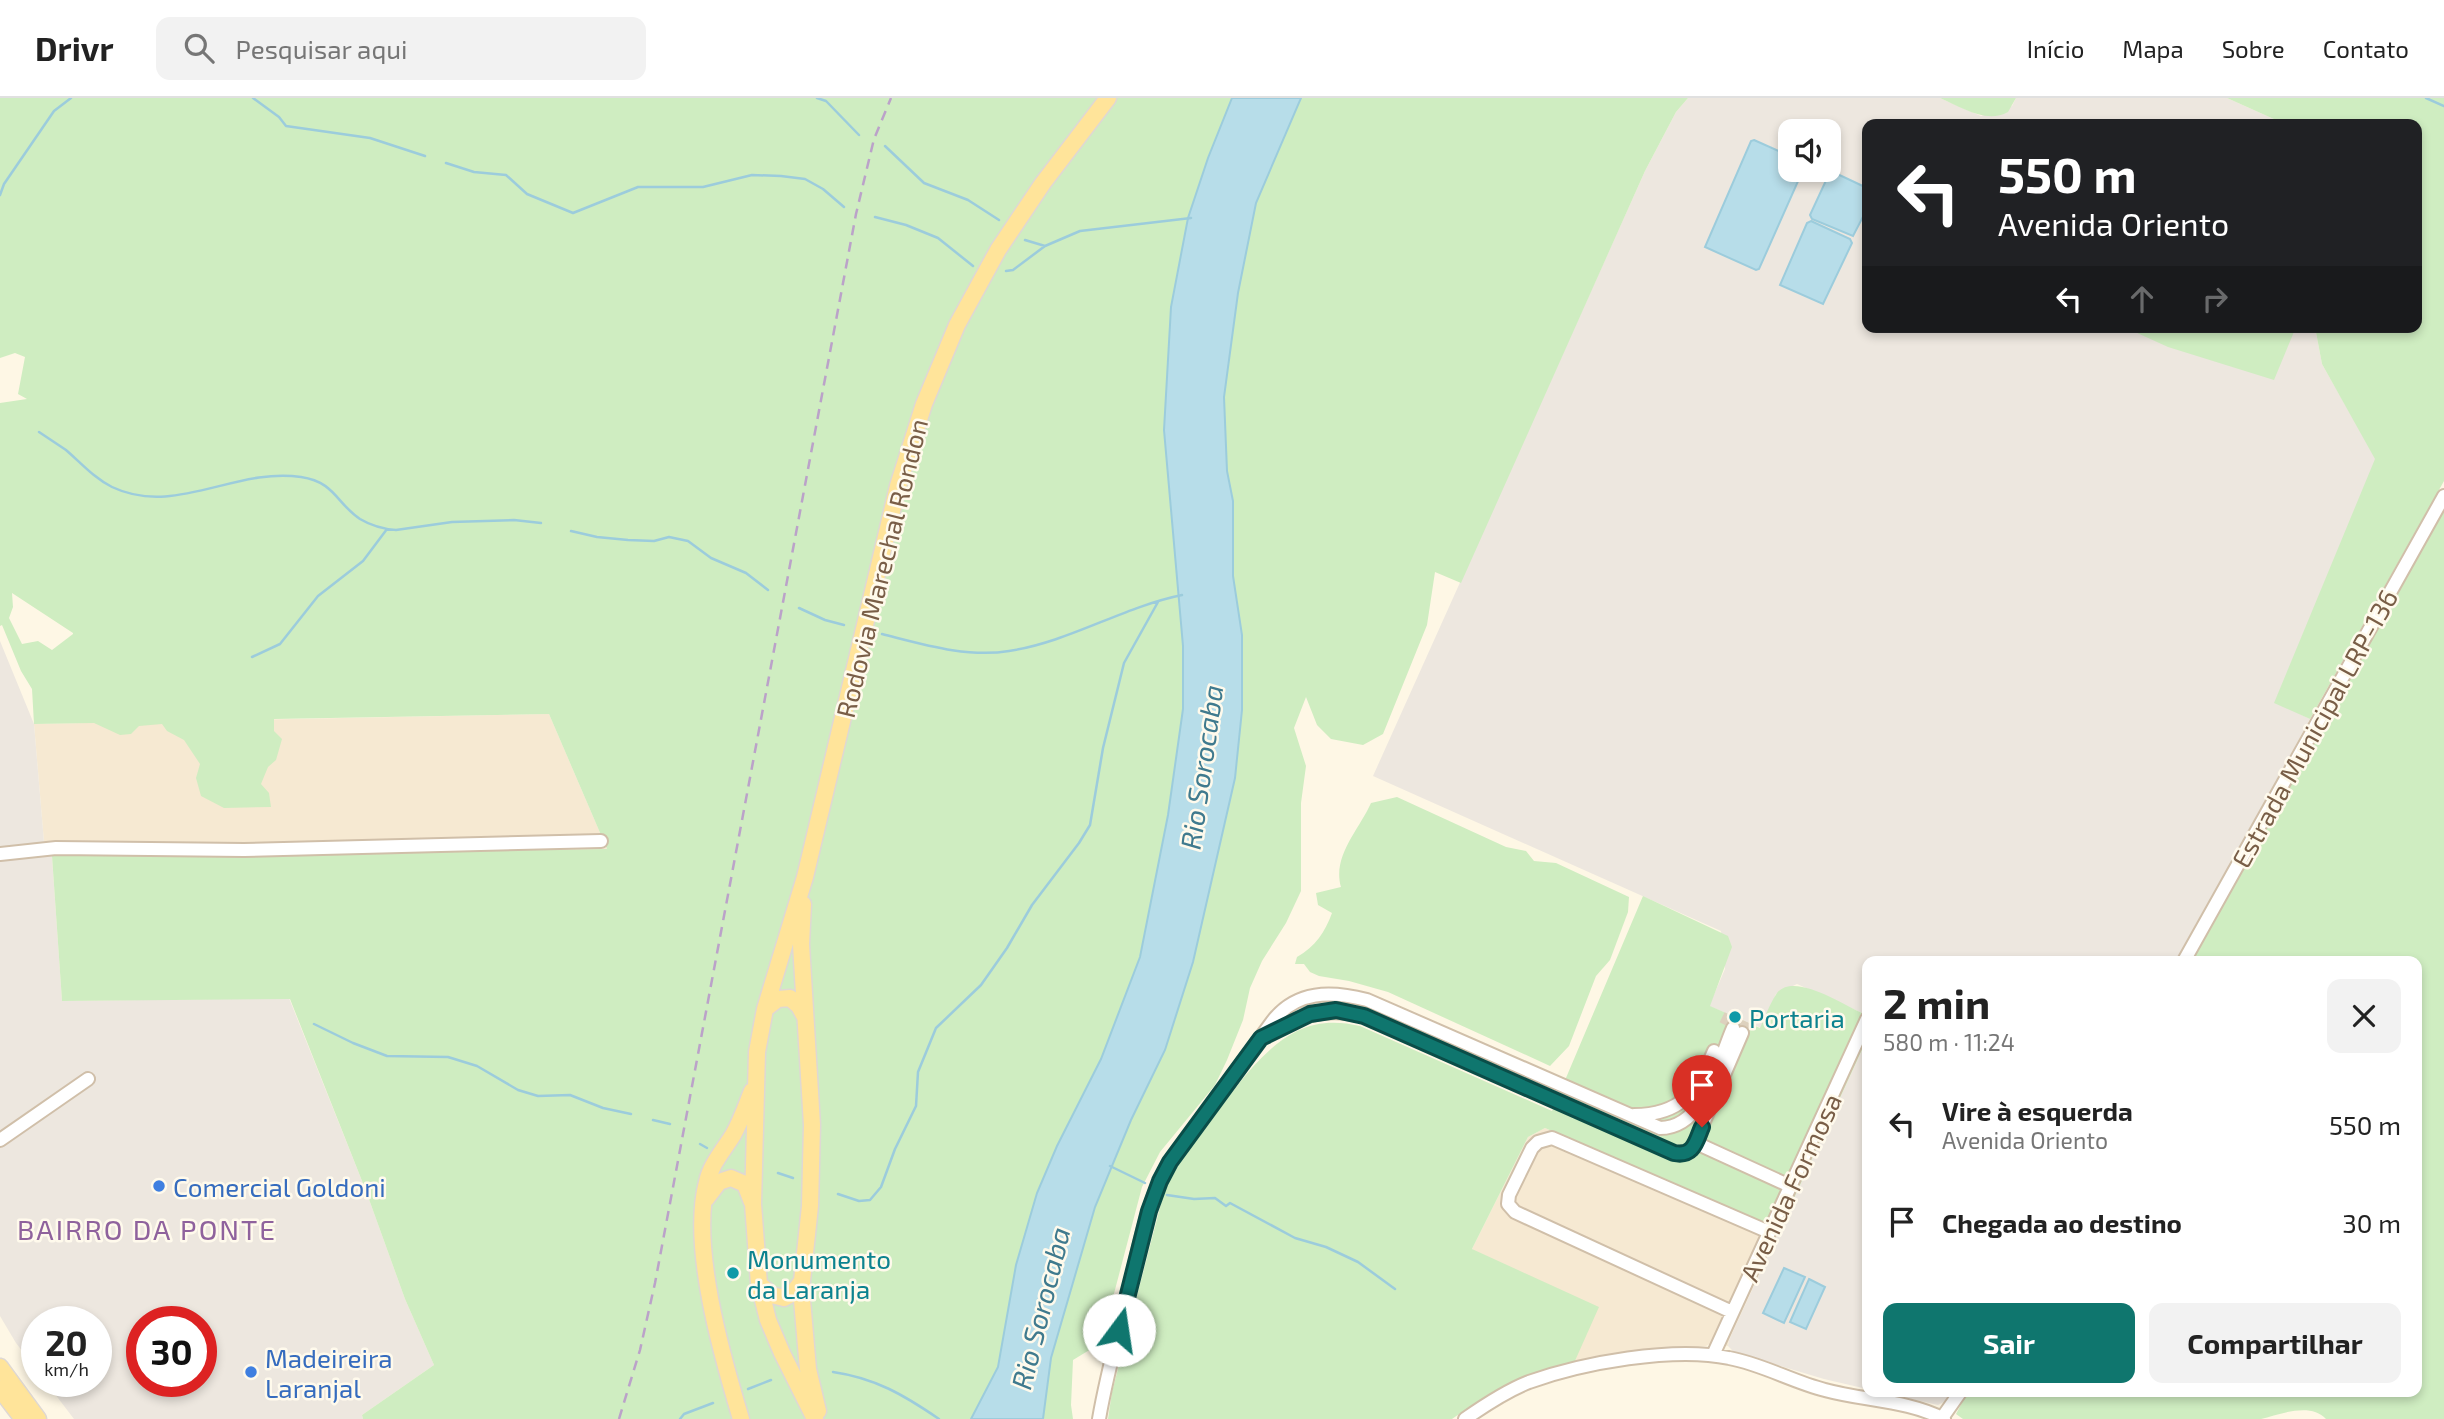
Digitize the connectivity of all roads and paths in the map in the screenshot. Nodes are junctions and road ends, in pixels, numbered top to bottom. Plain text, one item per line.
1 (1108, 98) edge
2 (2444, 496) edge
3 (601, 841) dead end
4 (0, 854) edge
5 (805, 877) junction
6 (2187, 956) edge
7 (765, 1009) junction
8 (806, 1019) junction
9 (1734, 1029) junction
10 (1862, 1030) edge
11 (1261, 1038) junction
12 (88, 1079) dead end
13 (756, 1080) junction
14 (1694, 1090) junction
15 (1676, 1105) junction
16 (1695, 1112) junction
17 (1627, 1115) junction
18 (1674, 1126) junction
19 (0, 1140) edge
20 (1696, 1142) junction
21 (1671, 1151) junction
22 (1790, 1186) junction
23 (704, 1204) junction
24 (753, 1204) junction
25 (1769, 1233) junction
26 (802, 1281) junction
27 (759, 1284) junction
28 (1732, 1312) junction
29 (1713, 1355) junction
30 (0, 1367) edge
31 (0, 1389) edge
32 (1862, 1397) edge
33 (1862, 1397) edge
34 (1957, 1397) edge
35 (1943, 1418) edge
36 (23, 1419) edge
37 (38, 1419) edge
38 (741, 1419) edge
39 (815, 1419) edge
40 (821, 1419) edge
41 (1099, 1419) edge
42 (1465, 1419) edge

1 - 5 main road, Rodovia Marechal Rondon
2 - 6 street, Estrada Municipal LRP-136
3 - 4 street
5 - 7 main road, Rodovia Marechal Rondon
5 - 8 main road, Rodovia Marechal Rondon
7 - 8 main road
7 - 13 main road, Rodovia Marechal Rondon
8 - 26 main road, Rodovia Marechal Rondon
9 - 14 street
9 - 16 street
9 - 20 street
10 - 22 street, Avenida Formosa
11 - 17 street
11 - 21 street
11 - 41 street
12 - 19 street
13 - 23 main road
13 - 24 main road, Rodovia Marechal Rondon
14 - 15 street
14 - 16 street
15 - 17 street
15 - 18 street
16 - 18 street
17 - 18 street
18 - 20 street
18 - 21 street
20 - 21 street
20 - 22 street
22 - 25 street, Avenida Formosa
23 - 24 main road
23 - 38 main road
24 - 27 main road, Rodovia Marechal Rondon
25 - 28 street, Avenida Formosa
25 - 28 street
26 - 27 main road
26 - 40 main road, Rodovia Marechal Rondon
27 - 39 main road, Rodovia Marechal Rondon
28 - 29 street, Avenida Formosa
29 - 32 street
29 - 42 street
30 - 37 main road
31 - 36 main road
33 - 35 street
34 - 35 street

